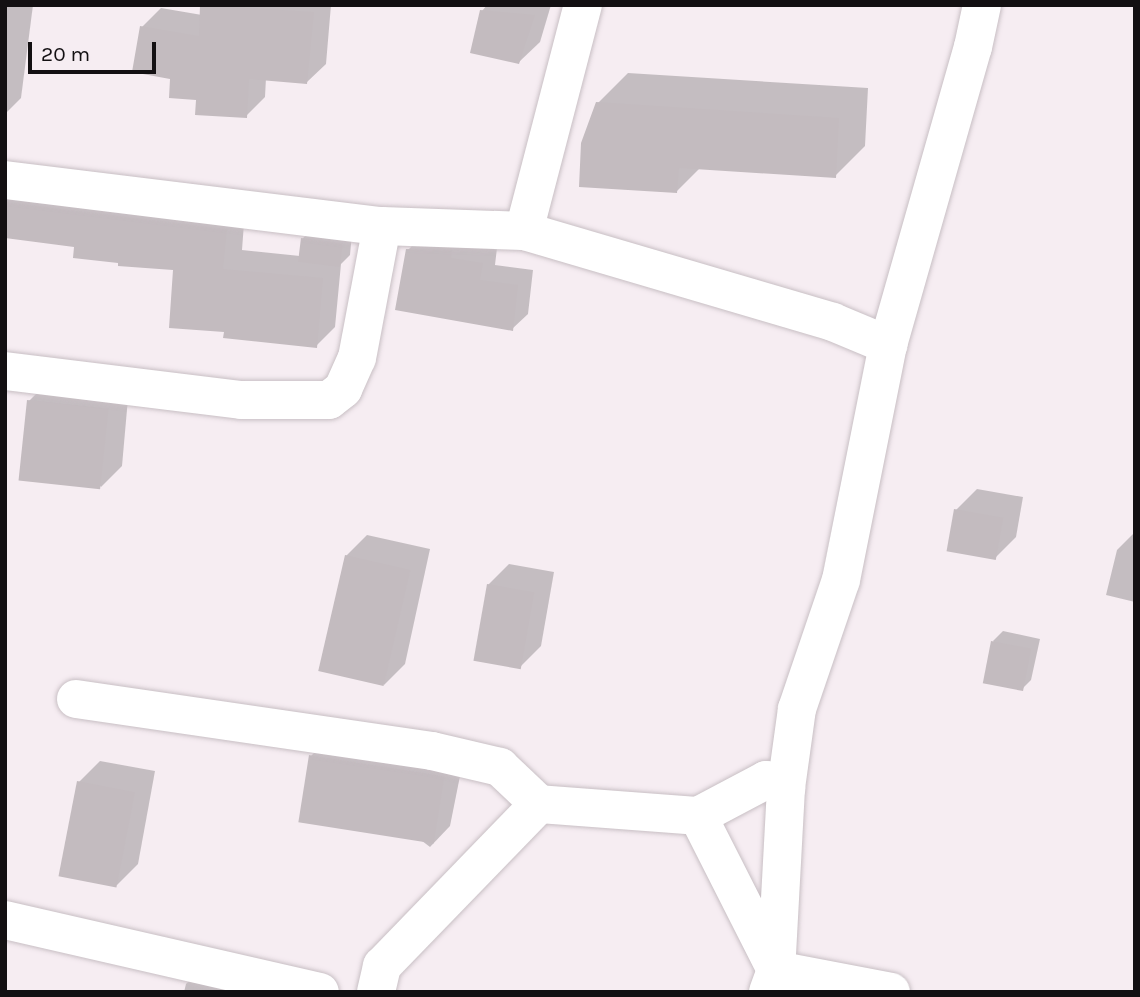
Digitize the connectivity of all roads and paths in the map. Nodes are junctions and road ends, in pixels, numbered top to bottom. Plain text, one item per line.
1 (583, 5) edge
2 (982, 5) edge
3 (5, 180) edge
4 (382, 226) junction
5 (524, 231) junction
6 (888, 345) junction
7 (5, 371) edge
8 (76, 699) dead end
9 (786, 788) junction
10 (539, 804) junction
11 (698, 816) junction
12 (5, 920) edge
13 (772, 981) edge
14 (320, 992) edge
15 (376, 992) edge
16 (891, 992) edge

1 - 5 street
2 - 6 street
3 - 4 street
4 - 5 street
4 - 7 street
5 - 6 street
6 - 9 street
8 - 10 street
9 - 11 street
9 - 13 street
10 - 11 street
10 - 15 street
11 - 13 street
12 - 14 street
13 - 16 street

